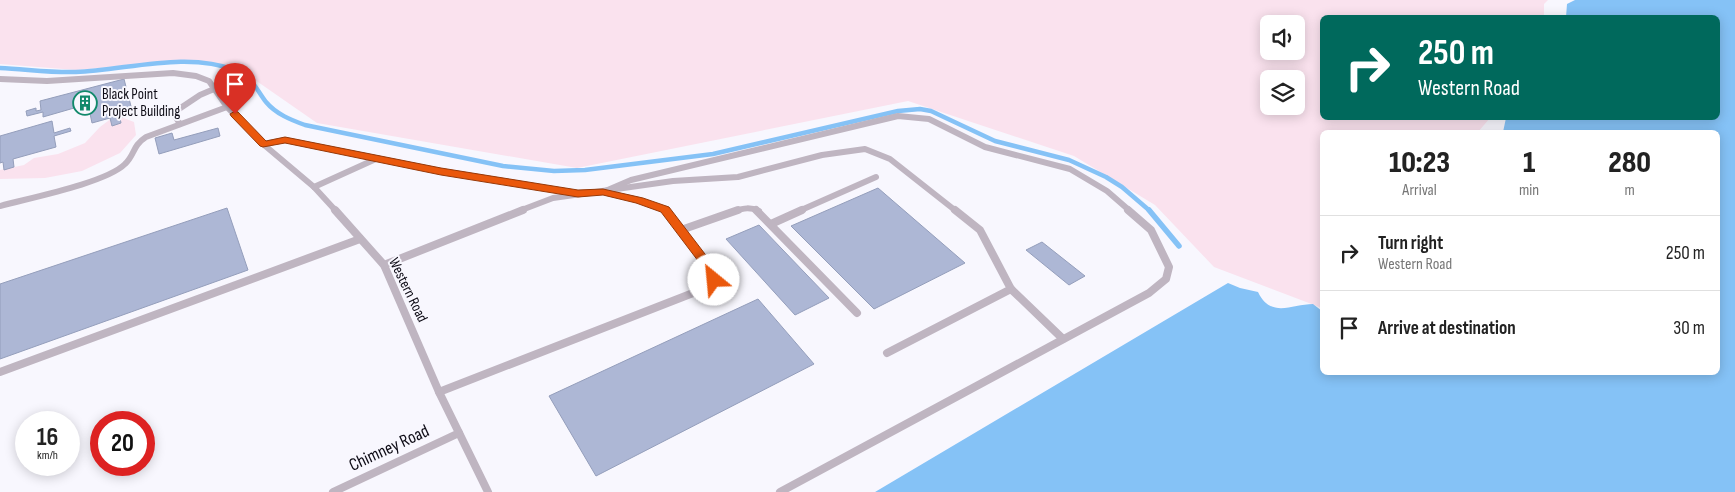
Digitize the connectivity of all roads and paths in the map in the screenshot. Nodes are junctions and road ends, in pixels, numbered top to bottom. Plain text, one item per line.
1 (0, 79) edge
2 (214, 89) junction
3 (227, 108) junction
4 (180, 124) junction
5 (263, 144) junction
6 (378, 158) junction
7 (876, 177) dead end
8 (314, 187) junction
9 (603, 192) junction
10 (578, 194) junction
11 (0, 206) edge
12 (771, 224) junction
13 (681, 230) junction
14 (360, 239) junction
15 (384, 265) junction
16 (1011, 289) junction
17 (857, 313) dead end
18 (1063, 339) junction
19 (887, 353) dead end
20 (0, 372) edge
21 (440, 392) junction
22 (459, 433) junction
23 (333, 492) edge
24 (488, 492) edge
25 (780, 492) edge

1 - 2 lane
2 - 3 lane, Western Road
2 - 4 lane
3 - 4 lane
3 - 5 lane, Western Road
4 - 11 lane
5 - 6 lane
5 - 8 lane, Western Road
6 - 8 lane
6 - 10 lane
7 - 12 lane
8 - 14 lane, Western Road
9 - 10 lane
9 - 13 lane
9 - 16 lane
9 - 18 lane
10 - 15 lane
12 - 13 lane
12 - 17 lane
13 - 21 lane
14 - 15 lane, Western Road
14 - 20 lane
15 - 21 lane, Western Road
16 - 18 lane
16 - 19 lane
18 - 25 lane
21 - 22 lane, Western Road
22 - 23 lane, Chimney Road
22 - 24 lane, Western Road

